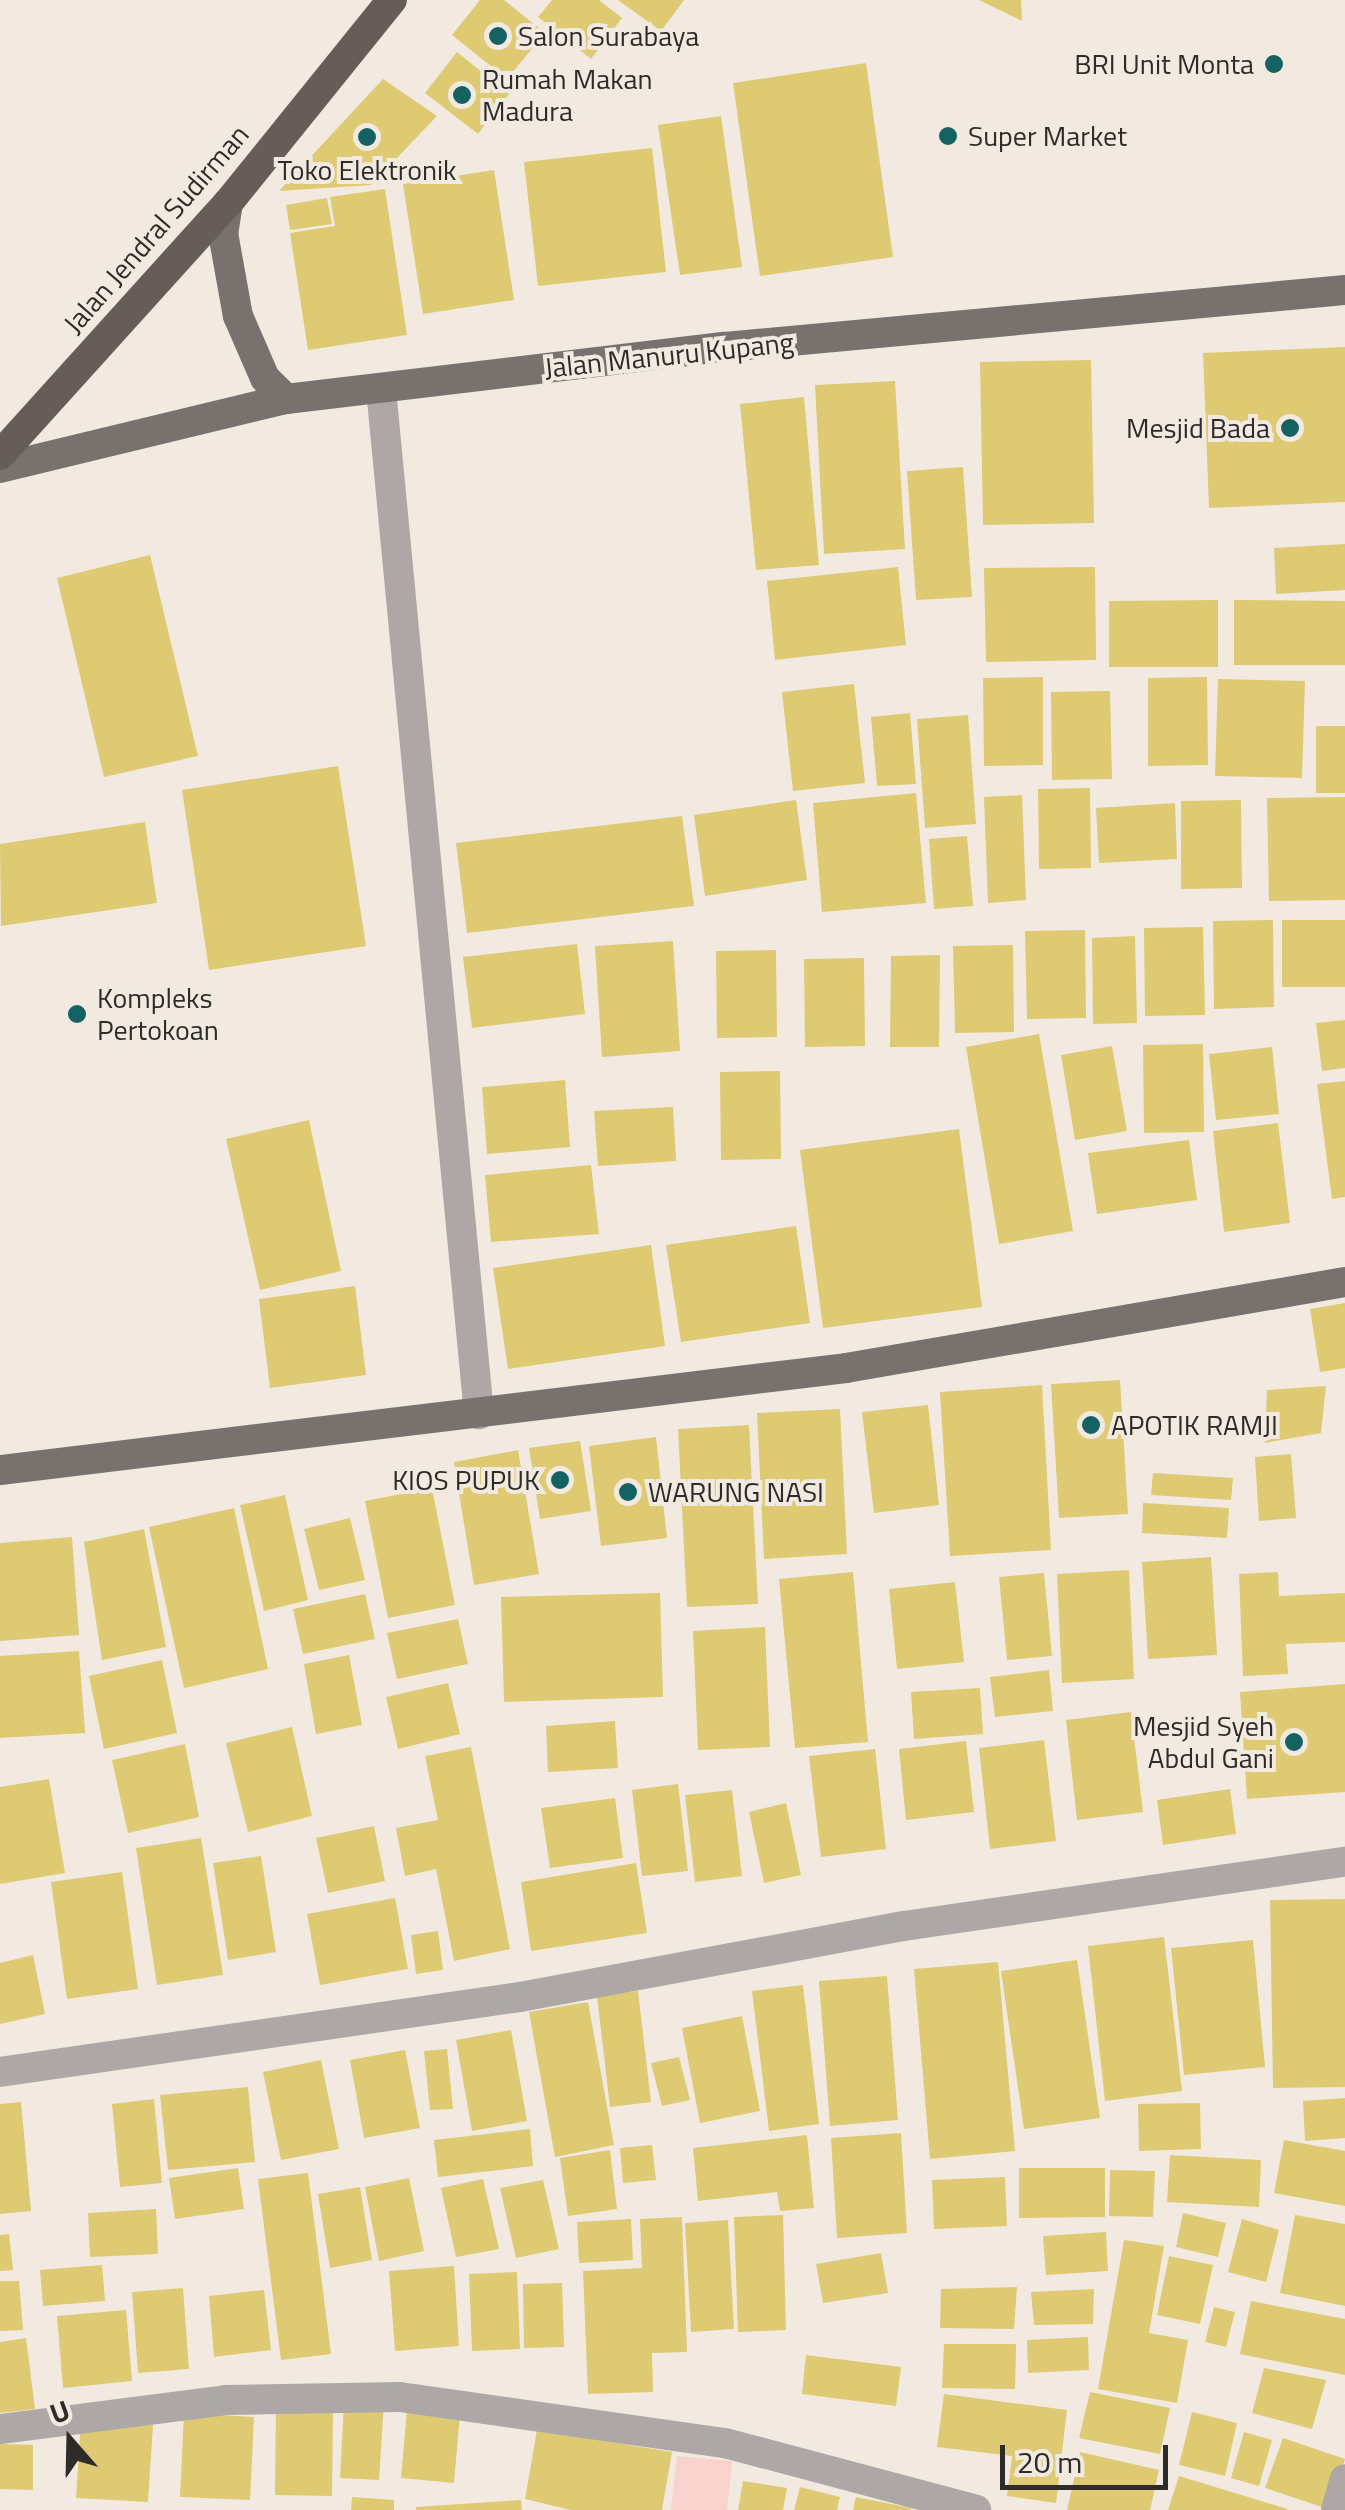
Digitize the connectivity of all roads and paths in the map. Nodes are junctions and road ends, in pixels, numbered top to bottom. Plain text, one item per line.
1 (392, 0) edge
2 (228, 203) junction
3 (1345, 290) edge
4 (380, 389) junction
5 (286, 399) junction
6 (0, 455) edge
7 (0, 468) edge
8 (1345, 1282) edge
9 (479, 1414) junction
10 (0, 1470) edge
11 (1345, 1862) edge
12 (0, 2072) edge
13 (0, 2429) edge
14 (1345, 2480) edge
15 (976, 2510) edge
16 (1336, 2510) edge

1 - 2 highway, Jalan Jendral Sudirman
2 - 5 main road
2 - 6 highway, Jalan Jendral Sudirman
3 - 4 main road, Jalan Manuru Kupang
4 - 5 main road, Jalan Manuru Kupang
4 - 9 street
5 - 7 main road, Jalan Manuru Kupang
8 - 9 main road
9 - 10 main road
11 - 12 street
13 - 15 street
14 - 16 street

